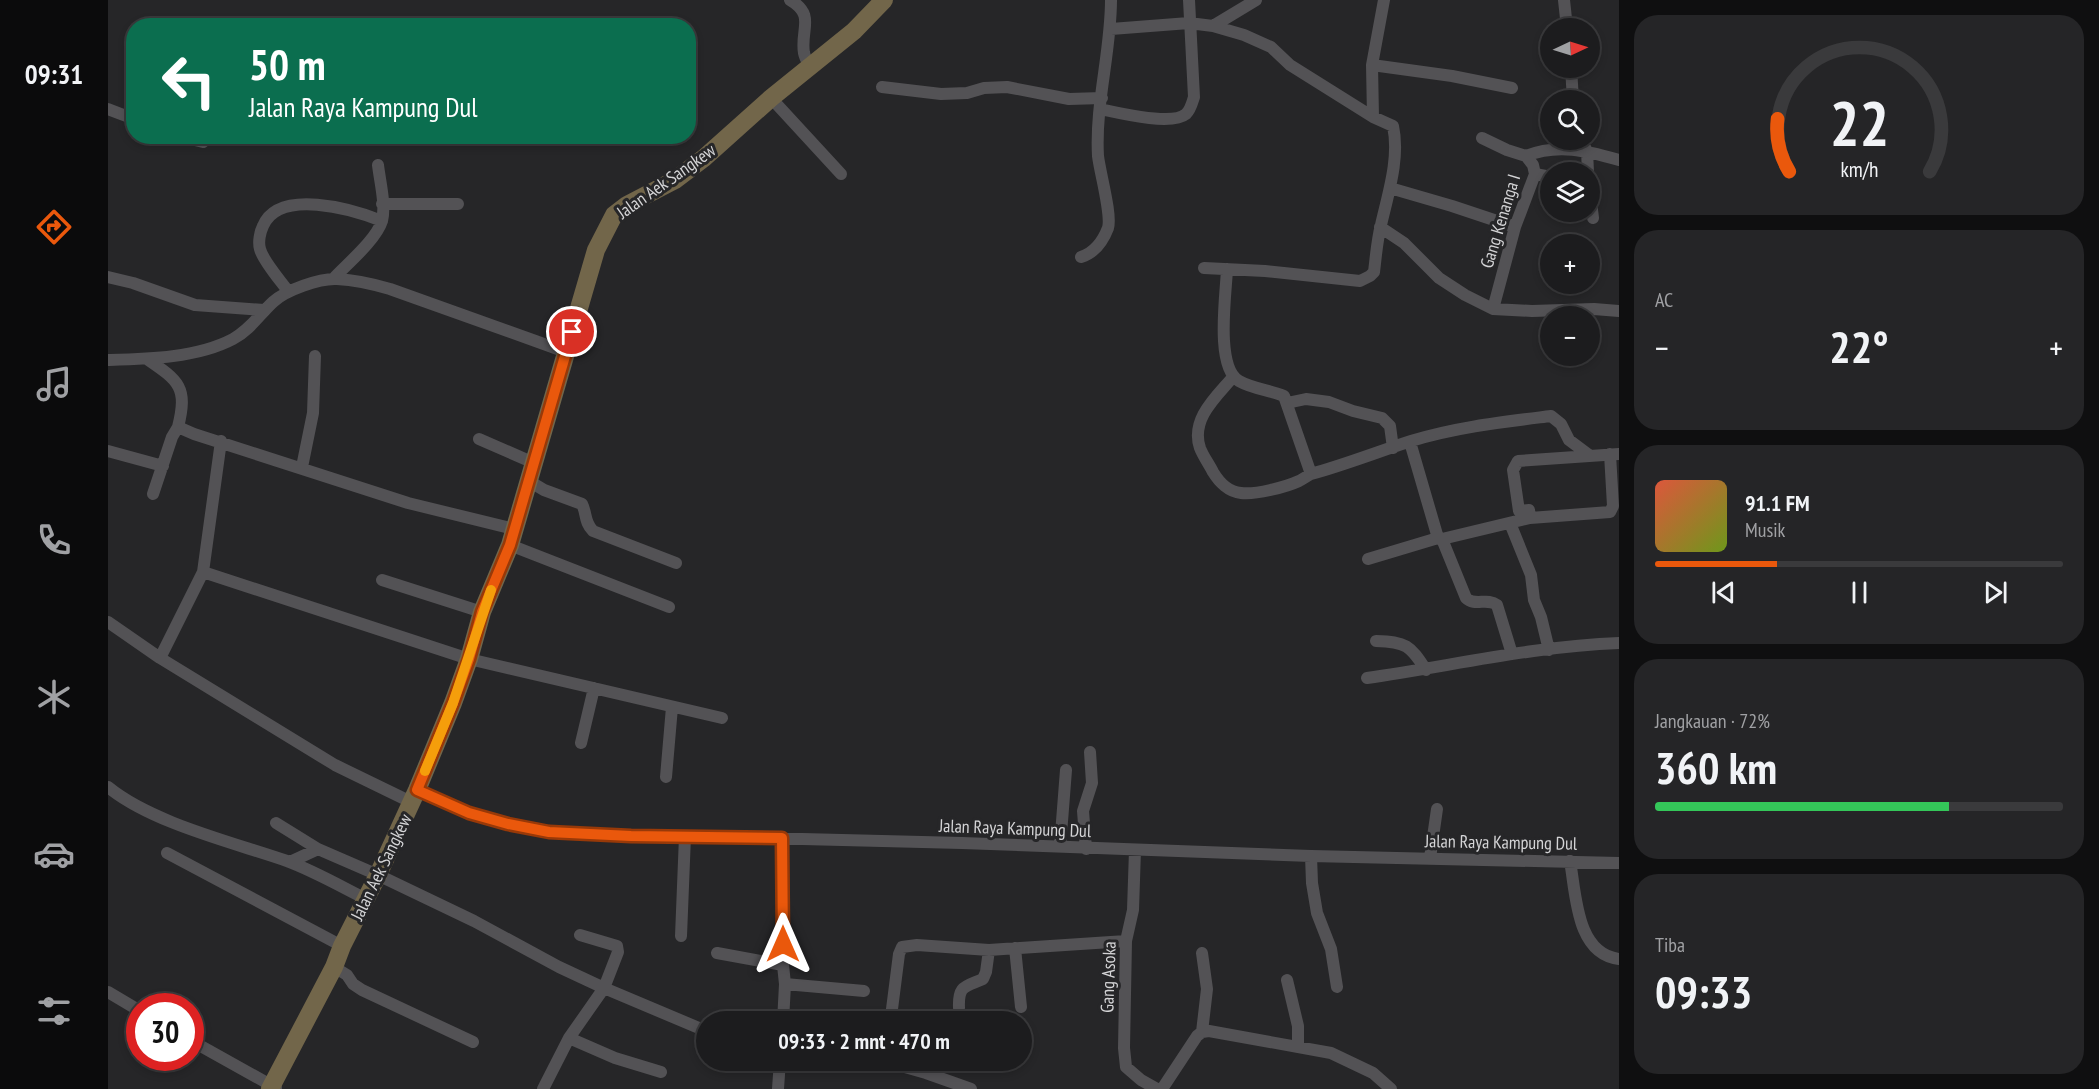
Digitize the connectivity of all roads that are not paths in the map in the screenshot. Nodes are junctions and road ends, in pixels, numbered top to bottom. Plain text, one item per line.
1 (790, 0) edge
2 (884, 0) edge
3 (1111, 0) edge
4 (1190, 0) edge
5 (1256, 0) edge
6 (1383, 0) edge
7 (1564, 0) edge
8 (1566, 18) edge
9 (1190, 23) junction
10 (1213, 26) junction
11 (1111, 29) junction
12 (1372, 65) junction
13 (810, 67) junction
14 (882, 87) dead end
15 (1512, 88) dead end
16 (771, 98) junction
17 (1101, 104) junction
18 (108, 109) edge
19 (126, 115) edge
20 (1373, 117) junction
21 (1482, 138) dead end
22 (1587, 151) junction
23 (1526, 156) junction
24 (1619, 160) edge
25 (1588, 162) edge
26 (378, 165) dead end
27 (841, 174) dead end
28 (1535, 174) junction
29 (1540, 175) edge
30 (1390, 188) junction
31 (382, 204) junction
32 (458, 204) dead end
33 (382, 221) junction
34 (1380, 227) junction
35 (1515, 227) junction
36 (1081, 257) dead end
37 (1204, 268) dead end
38 (1227, 269) junction
39 (108, 277) edge
40 (334, 278) junction
41 (288, 291) junction
42 (1493, 309) junction
43 (264, 310) junction
44 (1619, 311) edge
45 (566, 352) junction
46 (315, 356) dead end
47 (147, 359) junction
48 (108, 360) edge
49 (1233, 377) junction
50 (1287, 403) junction
51 (178, 427) junction
52 (479, 439) dead end
53 (221, 441) junction
54 (1410, 441) junction
55 (1393, 447) junction
56 (108, 452) edge
57 (1614, 454) edge
58 (1588, 455) junction
59 (534, 463) junction
60 (163, 466) junction
61 (302, 467) junction
62 (1311, 474) junction
63 (529, 481) junction
64 (153, 494) dead end
65 (1530, 518) junction
66 (1510, 523) junction
67 (512, 537) junction
68 (1440, 539) junction
69 (1368, 559) dead end
70 (676, 563) dead end
71 (203, 572) junction
72 (382, 580) dead end
73 (669, 607) dead end
74 (482, 612) junction
75 (108, 622) edge
76 (1377, 641) dead end
77 (1619, 643) edge
78 (1549, 650) junction
79 (1512, 654) junction
80 (159, 658) junction
81 (469, 659) junction
82 (1426, 669) junction
83 (1368, 678) dead end
84 (594, 688) junction
85 (672, 707) junction
86 (722, 718) dead end
87 (581, 743) dead end
88 (1090, 752) dead end
89 (1066, 770) dead end
90 (666, 777) dead end
91 (108, 787) edge
92 (414, 796) junction
93 (1437, 809) dead end
94 (276, 823) dead end
95 (685, 836) junction
96 (782, 838) junction
97 (1060, 847) junction
98 (318, 849) junction
99 (1086, 849) junction
100 (1136, 850) junction
101 (166, 853) dead end
102 (1311, 856) junction
103 (1430, 858) junction
104 (1570, 861) junction
105 (290, 862) junction
106 (1619, 863) edge
107 (378, 875) junction
108 (366, 899) junction
109 (580, 935) dead end
110 (681, 936) dead end
111 (1126, 941) junction
112 (342, 946) junction
113 (1015, 948) junction
114 (989, 950) junction
115 (717, 953) dead end
116 (1202, 953) dead end
117 (1619, 959) edge
118 (783, 965) junction
119 (334, 967) junction
120 (1287, 980) dead end
121 (785, 984) junction
122 (1337, 987) dead end
123 (604, 988) junction
124 (864, 991) dead end
125 (108, 992) edge
126 (126, 1003) edge
127 (1021, 1007) dead end
128 (959, 1008) dead end
129 (892, 1009) dead end
130 (784, 1011) edge
131 (696, 1027) edge
132 (1202, 1032) junction
133 (569, 1038) junction
134 (473, 1042) dead end
135 (1298, 1047) junction
136 (204, 1048) edge
137 (779, 1071) edge
138 (919, 1071) edge
139 (661, 1072) dead end
140 (273, 1088) edge
141 (543, 1089) edge
142 (778, 1089) edge
143 (971, 1089) edge
144 (1157, 1089) edge
145 (1162, 1089) edge
146 (1391, 1089) edge

1 - 13 street
2 - 13 street, Jalan Aek Sangkew
3 - 11 street
4 - 9 street
5 - 10 street
6 - 12 street
7 - 8 street
9 - 10 street
9 - 11 street
9 - 17 street
10 - 20 street
11 - 17 street
12 - 15 street
12 - 20 street
13 - 16 street, Jalan Aek Sangkew
14 - 17 street
16 - 27 street
16 - 45 street, Jalan Aek Sangkew
17 - 36 street
18 - 19 street
20 - 30 street
21 - 23 street, Gang Kenanga I
22 - 23 street
22 - 24 street
22 - 25 street
23 - 28 street, Gang Kenanga I
26 - 31 street
28 - 29 street
28 - 35 street, Gang Kenanga I
30 - 34 street
30 - 35 street
31 - 32 street
31 - 33 street
33 - 40 street
33 - 41 street
34 - 38 street
34 - 42 street
35 - 42 street, Gang Kenanga I
37 - 38 street
38 - 49 street
39 - 43 street
40 - 41 street
40 - 45 street
41 - 43 street
42 - 44 street
43 - 47 street
45 - 59 street, Jalan Aek Sangkew
46 - 61 street
47 - 48 street
47 - 51 street
49 - 50 street
49 - 62 street
50 - 55 street
50 - 62 street
51 - 53 street
51 - 60 street
52 - 59 street
53 - 61 street
53 - 71 street
54 - 55 street
54 - 58 street
54 - 68 street
55 - 62 street
56 - 60 street
57 - 58 street
57 - 65 street
58 - 65 street
59 - 63 street, Jalan Aek Sangkew
60 - 64 street
61 - 67 street
63 - 67 street, Jalan Aek Sangkew
63 - 70 street
65 - 66 street
66 - 68 street
66 - 78 street
67 - 73 street
67 - 74 street, Jalan Aek Sangkew
68 - 69 street
68 - 79 street
71 - 80 street
71 - 81 street
72 - 74 street
74 - 81 street, Jalan Aek Sangkew
75 - 80 street, Jalan Raya Kampung Dul
76 - 82 street
77 - 78 street
78 - 79 street
79 - 82 street
80 - 92 street, Jalan Raya Kampung Dul
81 - 84 street
81 - 92 street, Jalan Aek Sangkew
82 - 83 street
84 - 85 street
84 - 87 street
85 - 86 street
85 - 90 street
88 - 99 street
89 - 97 street
91 - 105 street
92 - 95 street, Jalan Raya Kampung Dul
92 - 107 street, Jalan Aek Sangkew
93 - 103 street
94 - 98 street
95 - 96 street, Jalan Raya Kampung Dul
95 - 110 street
96 - 97 street, Jalan Raya Kampung Dul
96 - 118 street
97 - 99 street, Jalan Raya Kampung Dul
98 - 105 street
98 - 107 street
99 - 100 street, Jalan Raya Kampung Dul
100 - 102 street, Jalan Raya Kampung Dul
100 - 111 street, Gang Asoka
101 - 112 street
102 - 103 street, Jalan Raya Kampung Dul
102 - 122 street
103 - 104 street, Jalan Raya Kampung Dul
104 - 106 street, Jalan Raya Kampung Dul
104 - 117 street
105 - 108 street
107 - 108 street, Jalan Aek Sangkew
107 - 123 street
108 - 112 street, Jalan Aek Sangkew
109 - 123 street
111 - 113 street
111 - 144 street, Gang Asoka
112 - 119 street, Jalan Aek Sangkew
113 - 114 street
113 - 127 street
114 - 128 street
114 - 129 street
115 - 118 street
116 - 132 street
118 - 121 street
119 - 134 street
119 - 140 street, Jalan Aek Sangkew
120 - 135 street
121 - 124 street
121 - 130 street
123 - 131 street
123 - 133 street
125 - 126 street
132 - 135 street
132 - 145 street
133 - 139 street
133 - 141 street
135 - 146 street
136 - 140 street
137 - 142 street
138 - 143 street

